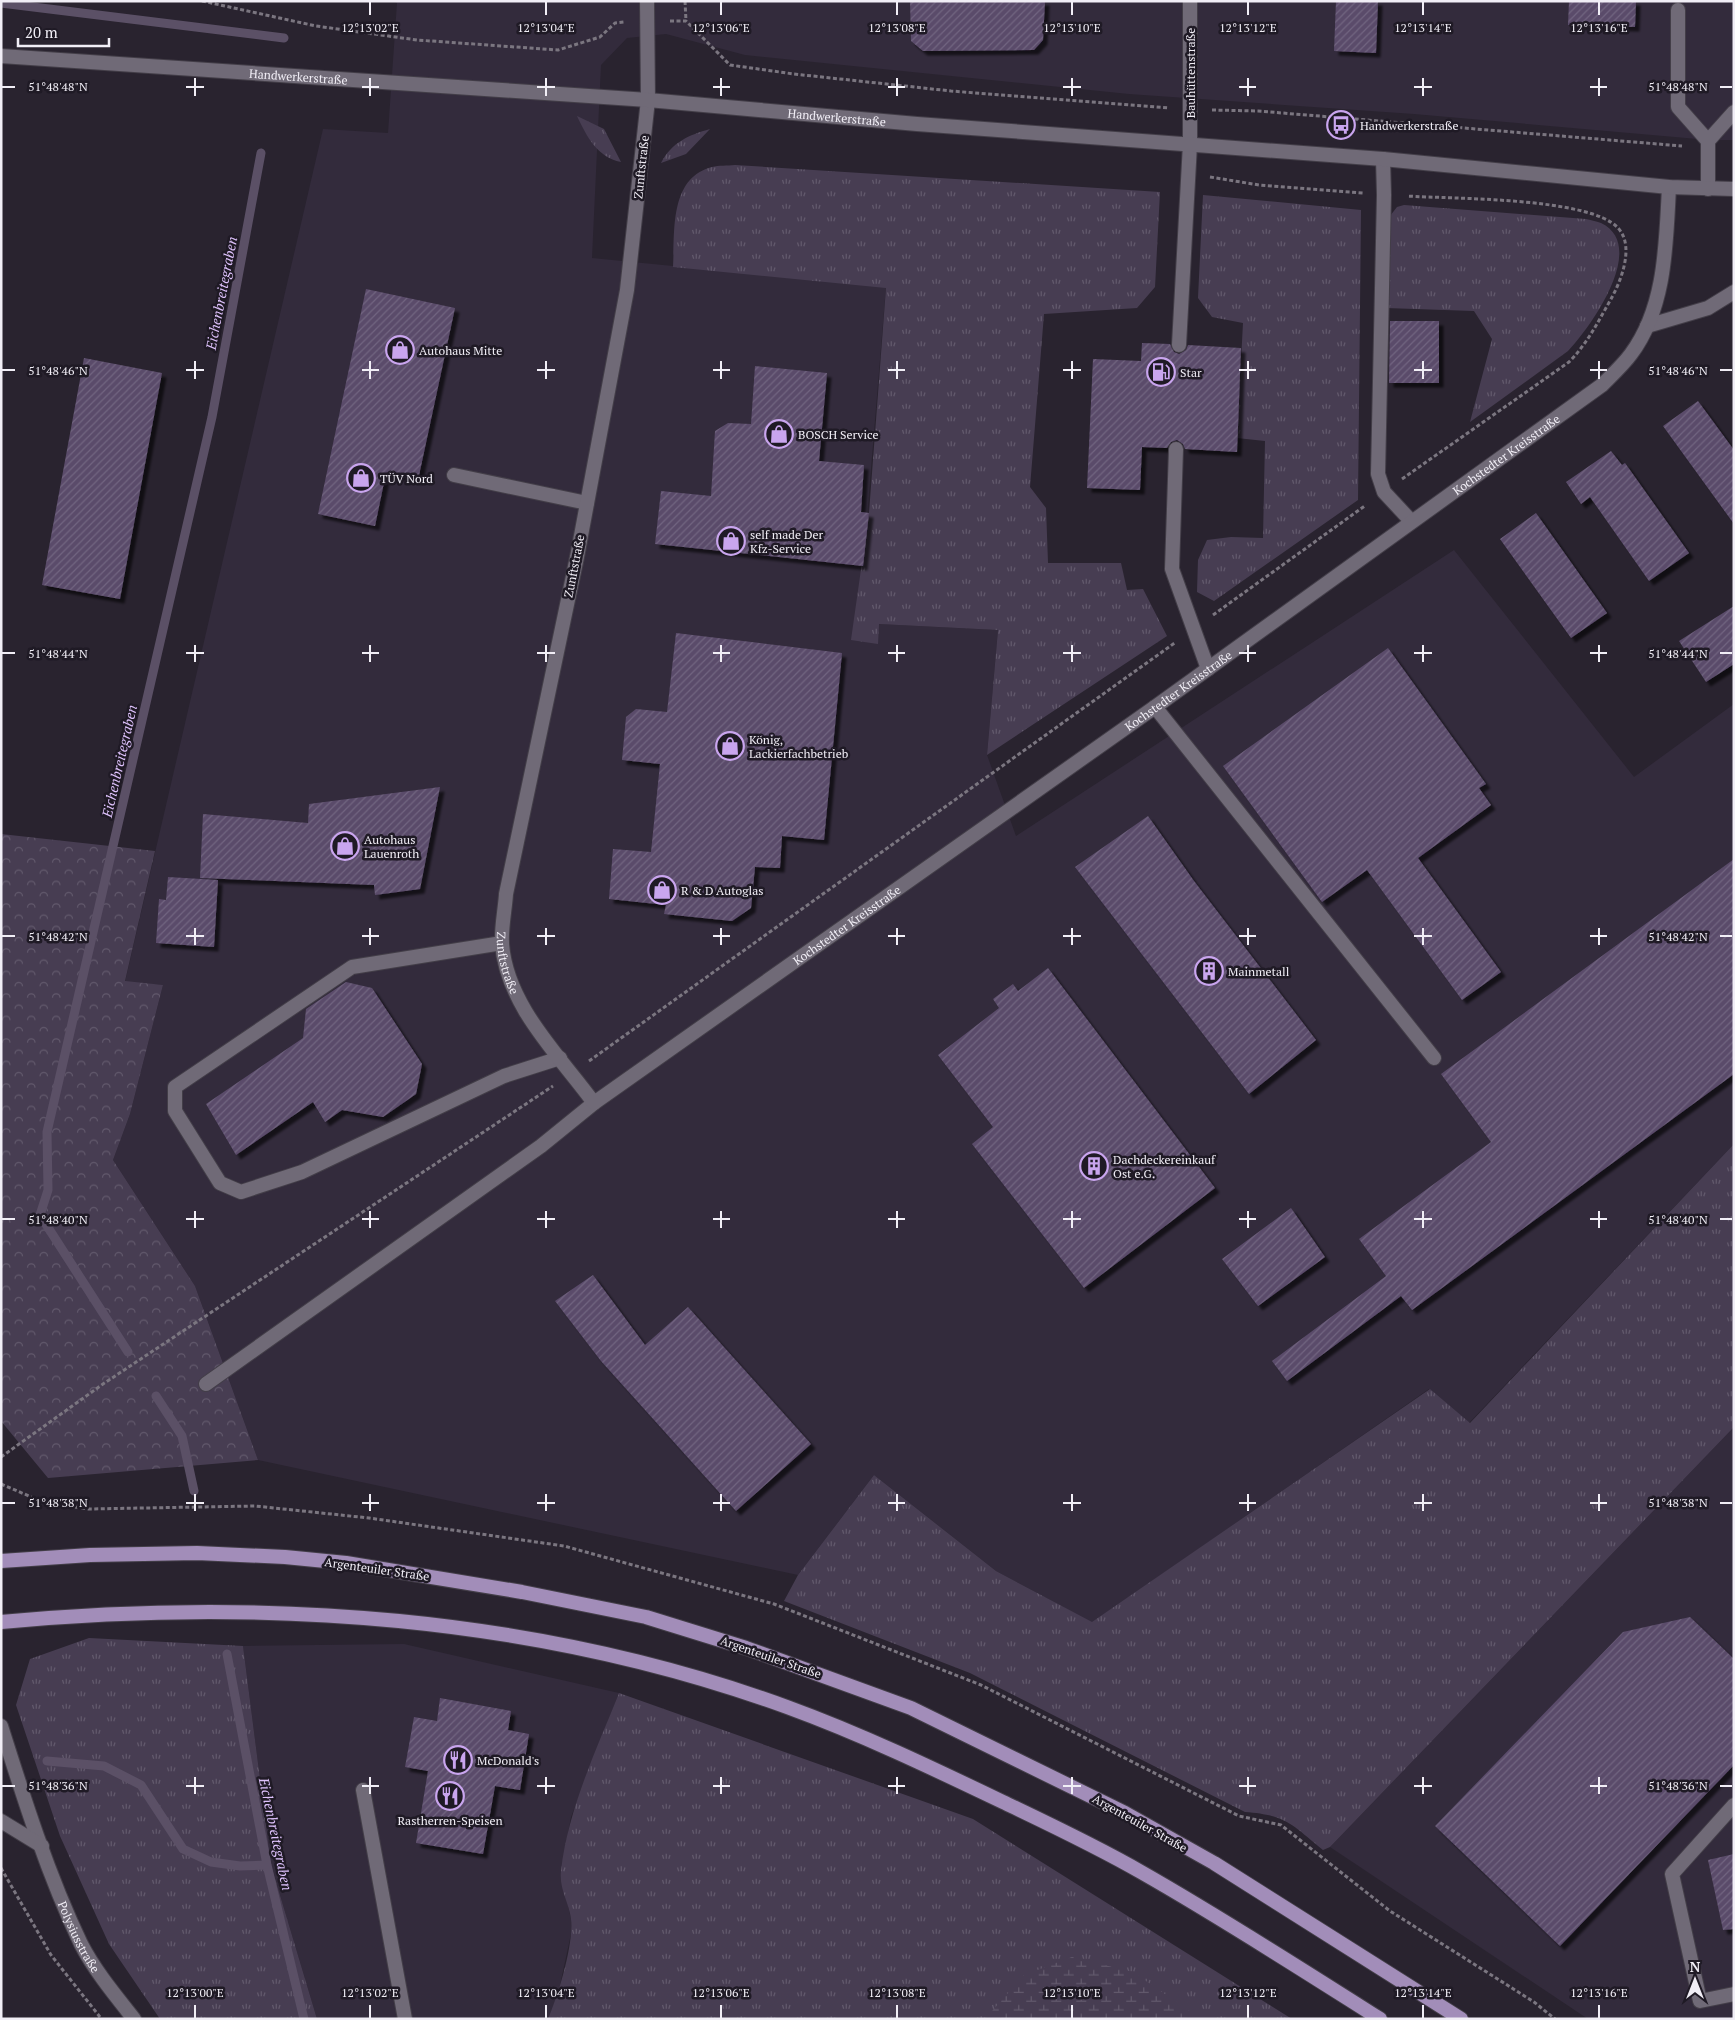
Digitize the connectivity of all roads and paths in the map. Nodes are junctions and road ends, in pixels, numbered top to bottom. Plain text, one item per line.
1 (202, 1) edge
2 (647, 1) edge
3 (685, 1) edge
4 (1190, 1) edge
5 (1678, 10) dead end
6 (647, 20) junction
7 (686, 21) dead end
8 (1, 56) edge
9 (648, 100) junction
10 (1734, 112) edge
11 (1708, 141) junction
12 (1190, 144) junction
13 (1383, 159) junction
14 (1669, 187) junction
15 (1708, 189) junction
16 (1734, 189) edge
17 (1734, 292) edge
18 (1647, 326) junction
19 (1180, 345) dead end
20 (1176, 448) dead end
21 (454, 474) dead end
22 (587, 502) junction
23 (1411, 521) junction
24 (1208, 669) junction
25 (1156, 707) junction
26 (502, 943) junction
27 (560, 1058) junction
28 (1434, 1058) dead end
29 (572, 1073) junction
30 (594, 1103) junction
31 (206, 1384) dead end
32 (1, 1457) edge
33 (1, 1561) edge
34 (1, 1622) edge
35 (1, 1726) edge
36 (363, 1790) dead end
37 (1734, 1805) edge
38 (1, 1821) edge
39 (42, 1846) junction
40 (1, 1868) edge
41 (1734, 1994) edge
42 (102, 2019) edge
43 (134, 2019) edge
44 (405, 2019) edge
45 (1380, 2019) edge
46 (1461, 2019) edge

1 - 6 path
2 - 6 street, Zunftstraße
3 - 7 path
4 - 12 street, Bauhüttenstraße
5 - 11 street
6 - 9 street, Zunftstraße
8 - 9 street, Handwerkerstraße
9 - 12 street, Handwerkerstraße
9 - 22 street, Zunftstraße
10 - 11 street
11 - 15 street
12 - 13 street, Handwerkerstraße
12 - 19 street, Bauhüttenstraße
13 - 14 street, Handwerkerstraße
13 - 23 street
14 - 15 street
14 - 18 street, Kochstedter Kreisstraße
15 - 16 street
17 - 18 street
18 - 23 street, Kochstedter Kreisstraße
20 - 24 street
21 - 22 street
22 - 26 street, Zunftstraße
23 - 24 street, Kochstedter Kreisstraße
24 - 25 street, Kochstedter Kreisstraße
25 - 28 street
25 - 30 street, Kochstedter Kreisstraße
26 - 27 street, Zunftstraße
26 - 27 street
27 - 29 street, Zunftstraße
29 - 30 street, Zunftstraße
29 - 32 path
30 - 31 street, Kochstedter Kreisstraße
33 - 46 main road, Argenteuiler Straße
34 - 45 main road
35 - 39 street, Polysiusstraße
36 - 44 street
37 - 41 street
38 - 39 street
39 - 43 street, Polysiusstraße
40 - 42 path

